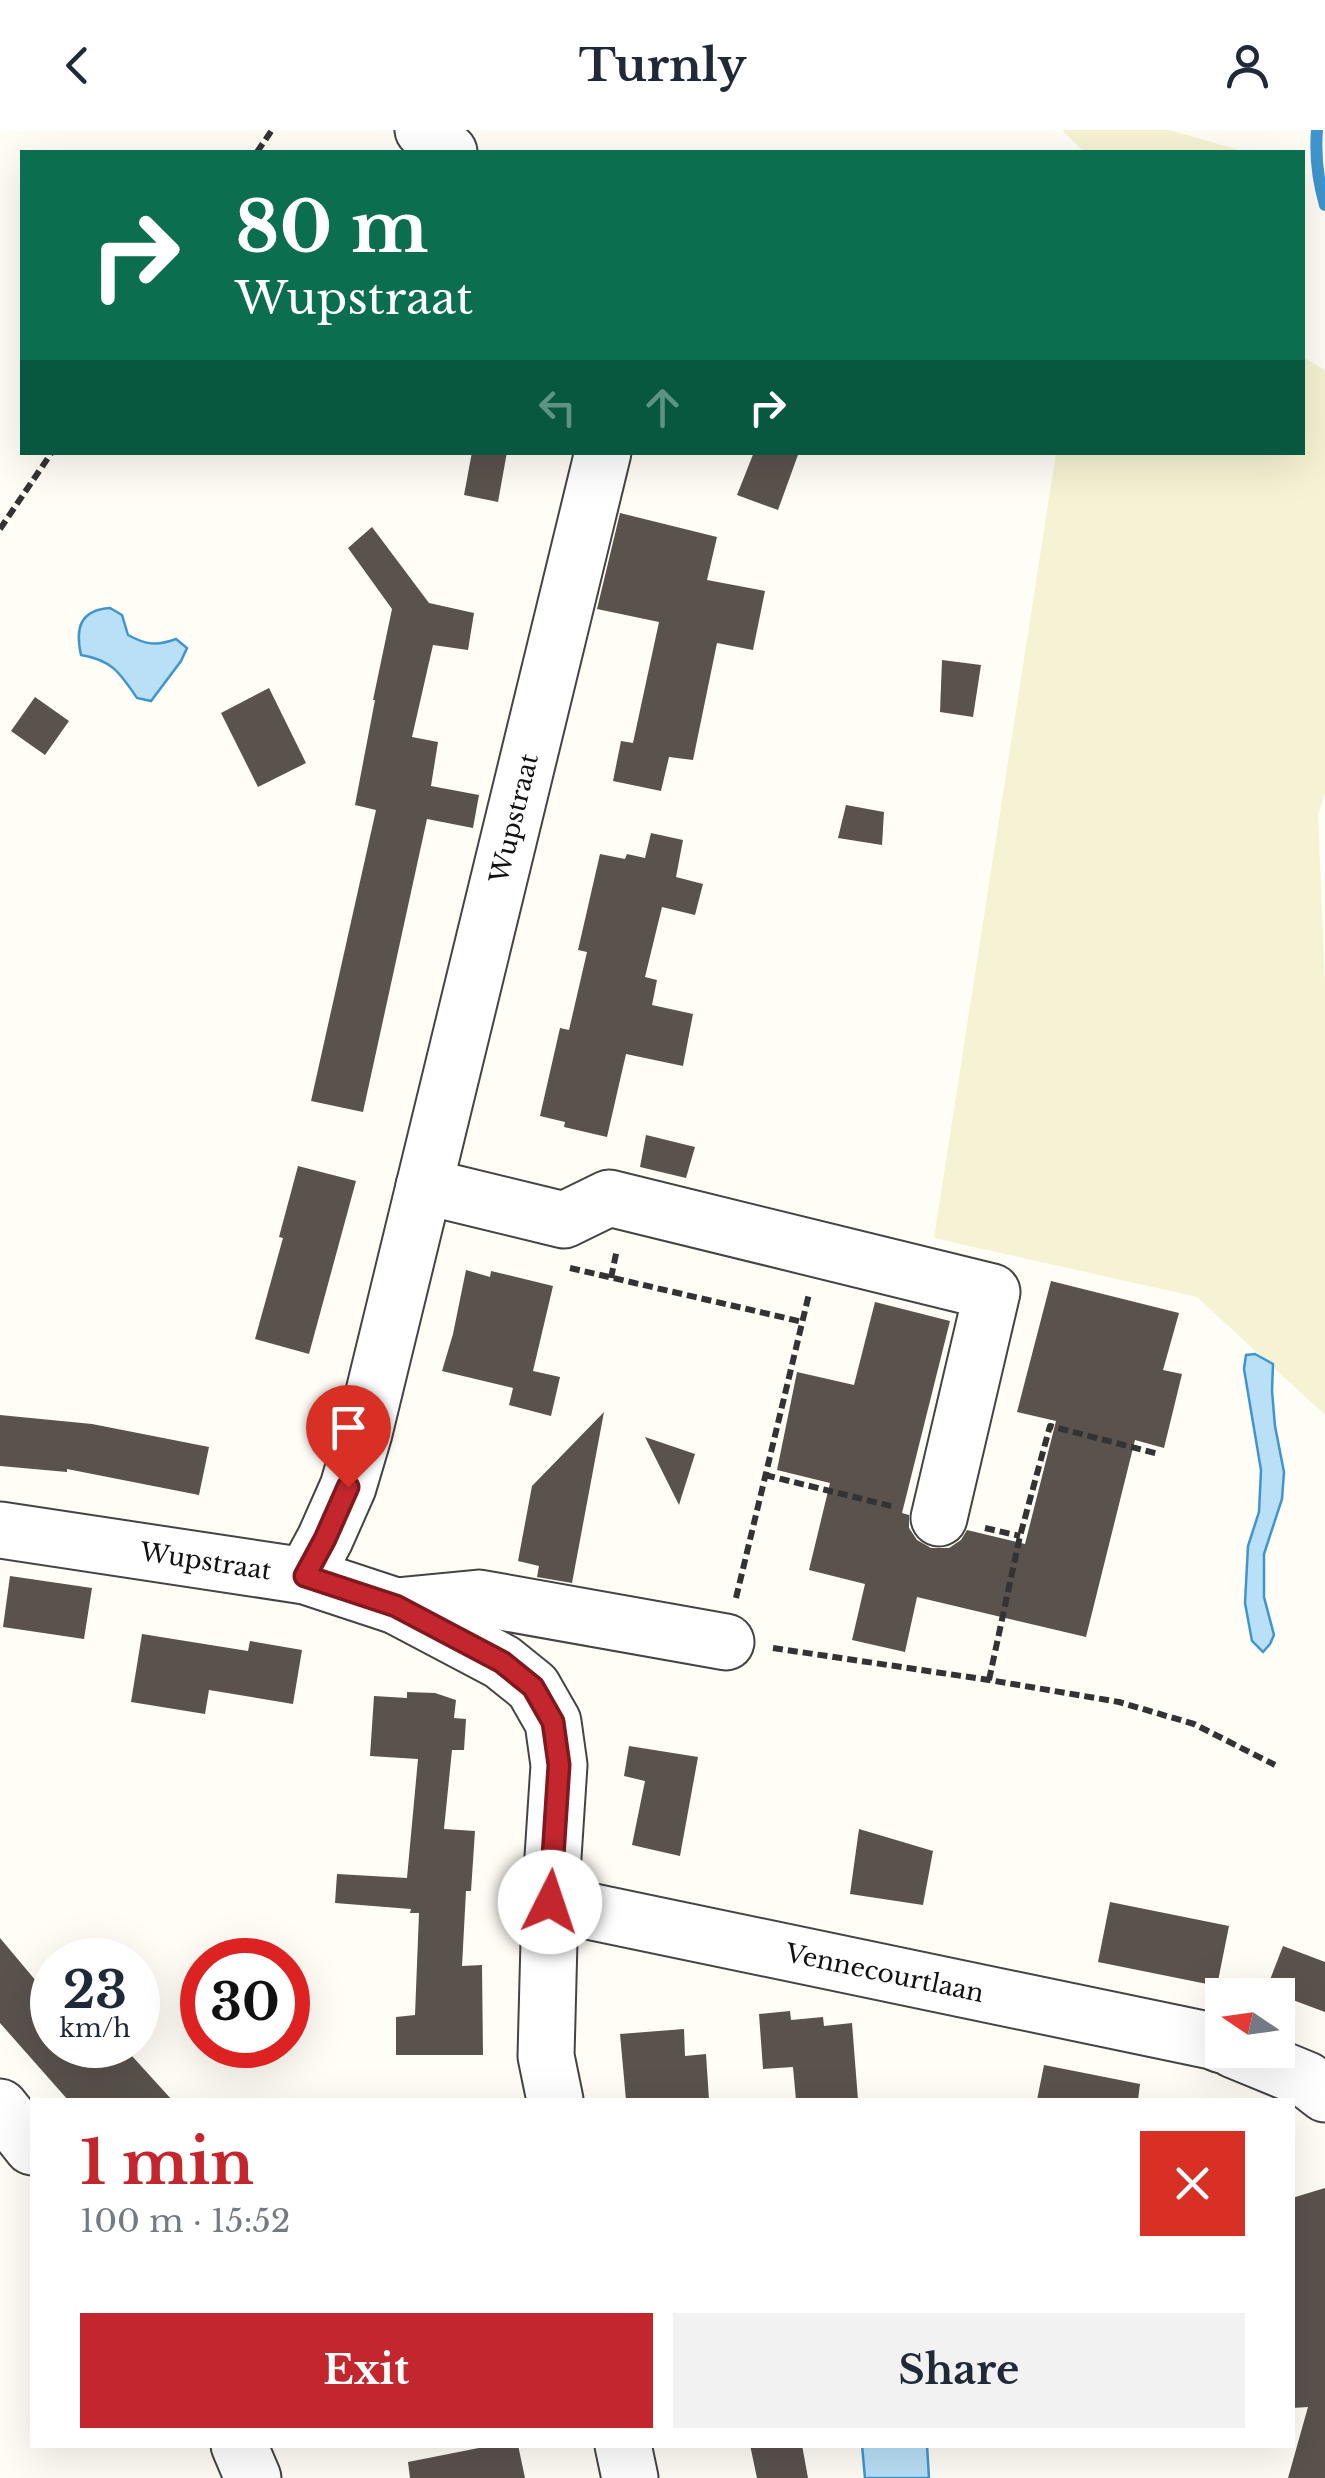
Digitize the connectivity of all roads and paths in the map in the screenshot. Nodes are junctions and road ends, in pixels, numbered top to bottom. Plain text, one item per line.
1 (423, 130) edge
2 (447, 150) edge
3 (50, 455) edge
4 (602, 455) edge
5 (0, 529) edge
6 (424, 1186) junction
7 (820, 1249) junction
8 (557, 1265) dead end
9 (942, 1300) dead end
10 (1159, 1454) dead end
11 (938, 1518) dead end
12 (0, 1530) edge
13 (305, 1576) junction
14 (396, 1606) junction
15 (726, 1642) junction
16 (989, 1680) junction
17 (1275, 1765) dead end
18 (550, 1902) junction
19 (1205, 2040) edge
20 (1278, 2068) edge
21 (1325, 2094) edge
22 (555, 2098) edge
23 (0, 2107) edge
24 (30, 2144) edge
25 (241, 2448) edge
26 (624, 2448) edge
27 (253, 2478) edge
28 (630, 2478) edge

1 - 2 street
3 - 5 path
4 - 6 street, Wupstraat
6 - 7 street
6 - 13 street, Wupstraat
7 - 9 street
7 - 11 street
8 - 15 path
10 - 16 path
12 - 13 street, Wupstraat
13 - 14 street
14 - 15 street
14 - 18 street
15 - 16 path
16 - 17 path
18 - 19 street, Vennecourtlaan
18 - 22 street
20 - 21 street
23 - 24 street
25 - 27 street
26 - 28 street

